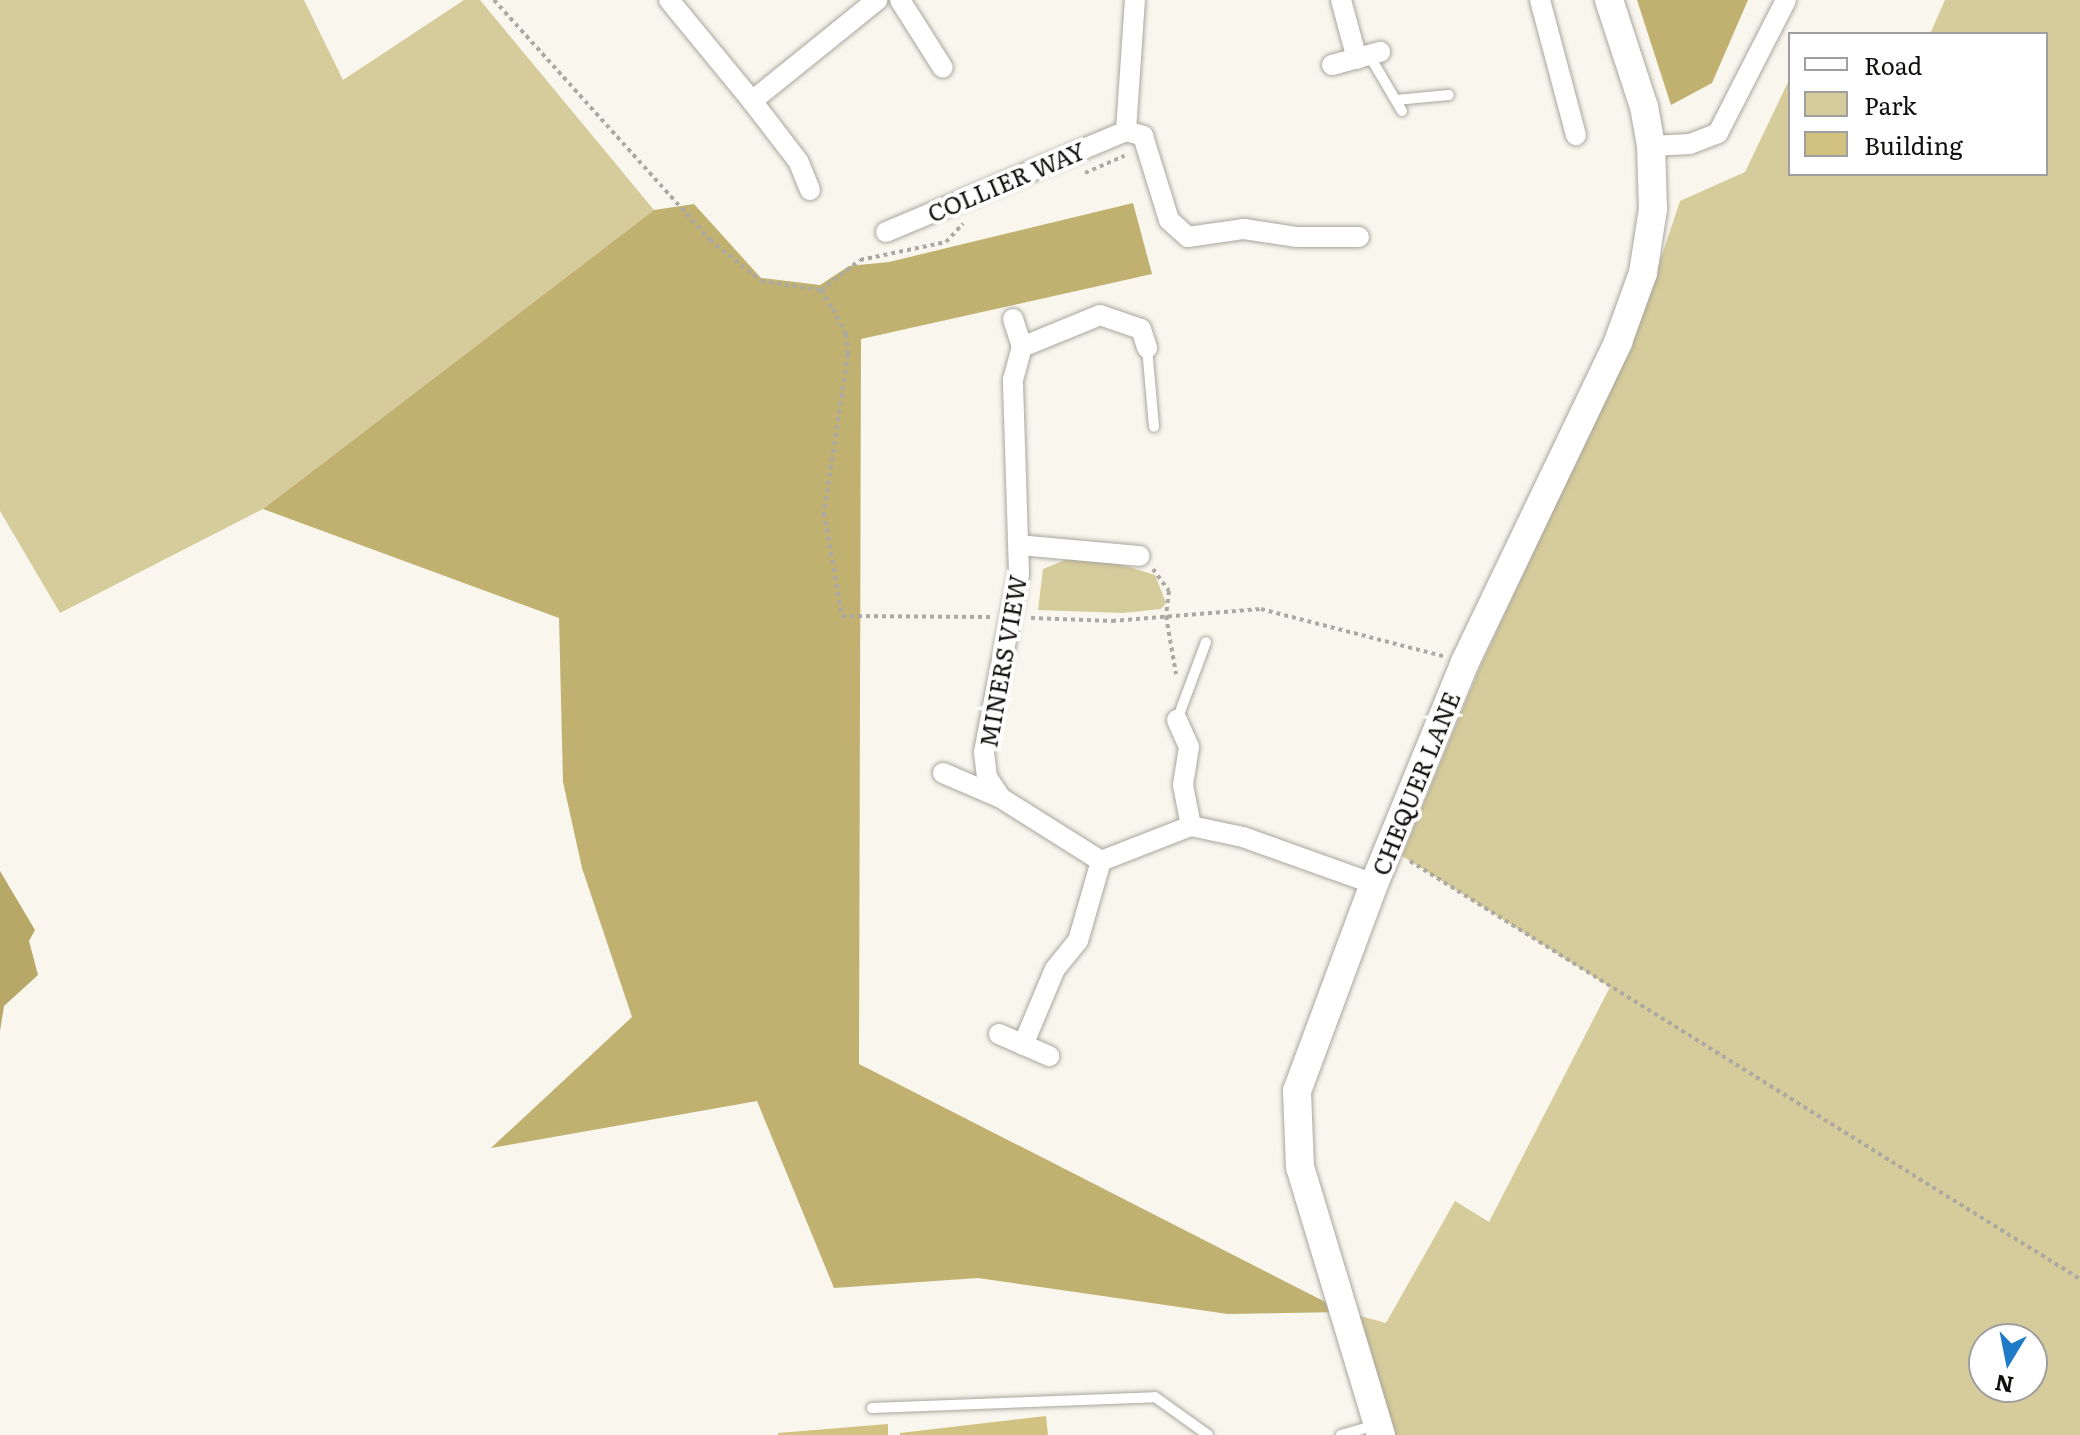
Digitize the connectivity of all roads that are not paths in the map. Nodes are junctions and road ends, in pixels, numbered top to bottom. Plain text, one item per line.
1 (669, 0) edge
2 (877, 0) edge
3 (900, 0) edge
4 (1135, 0) edge
5 (1341, 0) edge
6 (1540, 0) edge
7 (1609, 0) edge
8 (1786, 0) edge
9 (1369, 55) junction
10 (1332, 65) dead end
11 (943, 68) dead end
12 (1449, 95) dead end
13 (1396, 100) junction
14 (752, 101) junction
15 (1402, 111) dead end
16 (1126, 131) junction
17 (1576, 135) dead end
18 (1651, 146) junction
19 (810, 190) dead end
20 (886, 232) dead end
21 (1359, 237) dead end
22 (1013, 319) dead end
23 (1022, 347) junction
24 (1147, 348) joint
25 (1154, 427) dead end
26 (1019, 545) junction
27 (1139, 556) road end
28 (1206, 642) dead end
29 (1179, 716) joint
30 (943, 773) dead end
31 (1001, 798) junction
32 (1191, 826) junction
33 (1101, 861) junction
34 (1374, 884) junction
35 (999, 1034) dead end
36 (1023, 1045) junction
37 (1049, 1056) dead end
38 (872, 1408) dead end
39 (1380, 1430) edge
40 (1208, 1435) edge
41 (1341, 1435) edge

1 - 14 street
2 - 14 street
3 - 11 street
4 - 16 street
5 - 9 street
6 - 17 street
7 - 18 street, CHEQUER LANE
8 - 18 street
9 - 10 street
9 - 13 lane
12 - 13 lane
13 - 15 lane
14 - 19 street
16 - 20 street, COLLIER WAY
16 - 21 street
18 - 34 street, CHEQUER LANE
22 - 23 street
23 - 24 street
23 - 26 street, MINERS VIEW
24 - 25 lane
26 - 27 street, MINERS VIEW
26 - 31 street, MINERS VIEW
28 - 29 lane
29 - 32 street
30 - 31 street
31 - 33 street
32 - 33 street
32 - 34 street
33 - 36 street
34 - 39 street, CHEQUER LANE
35 - 36 street
36 - 37 street
38 - 40 lane
39 - 41 lane

